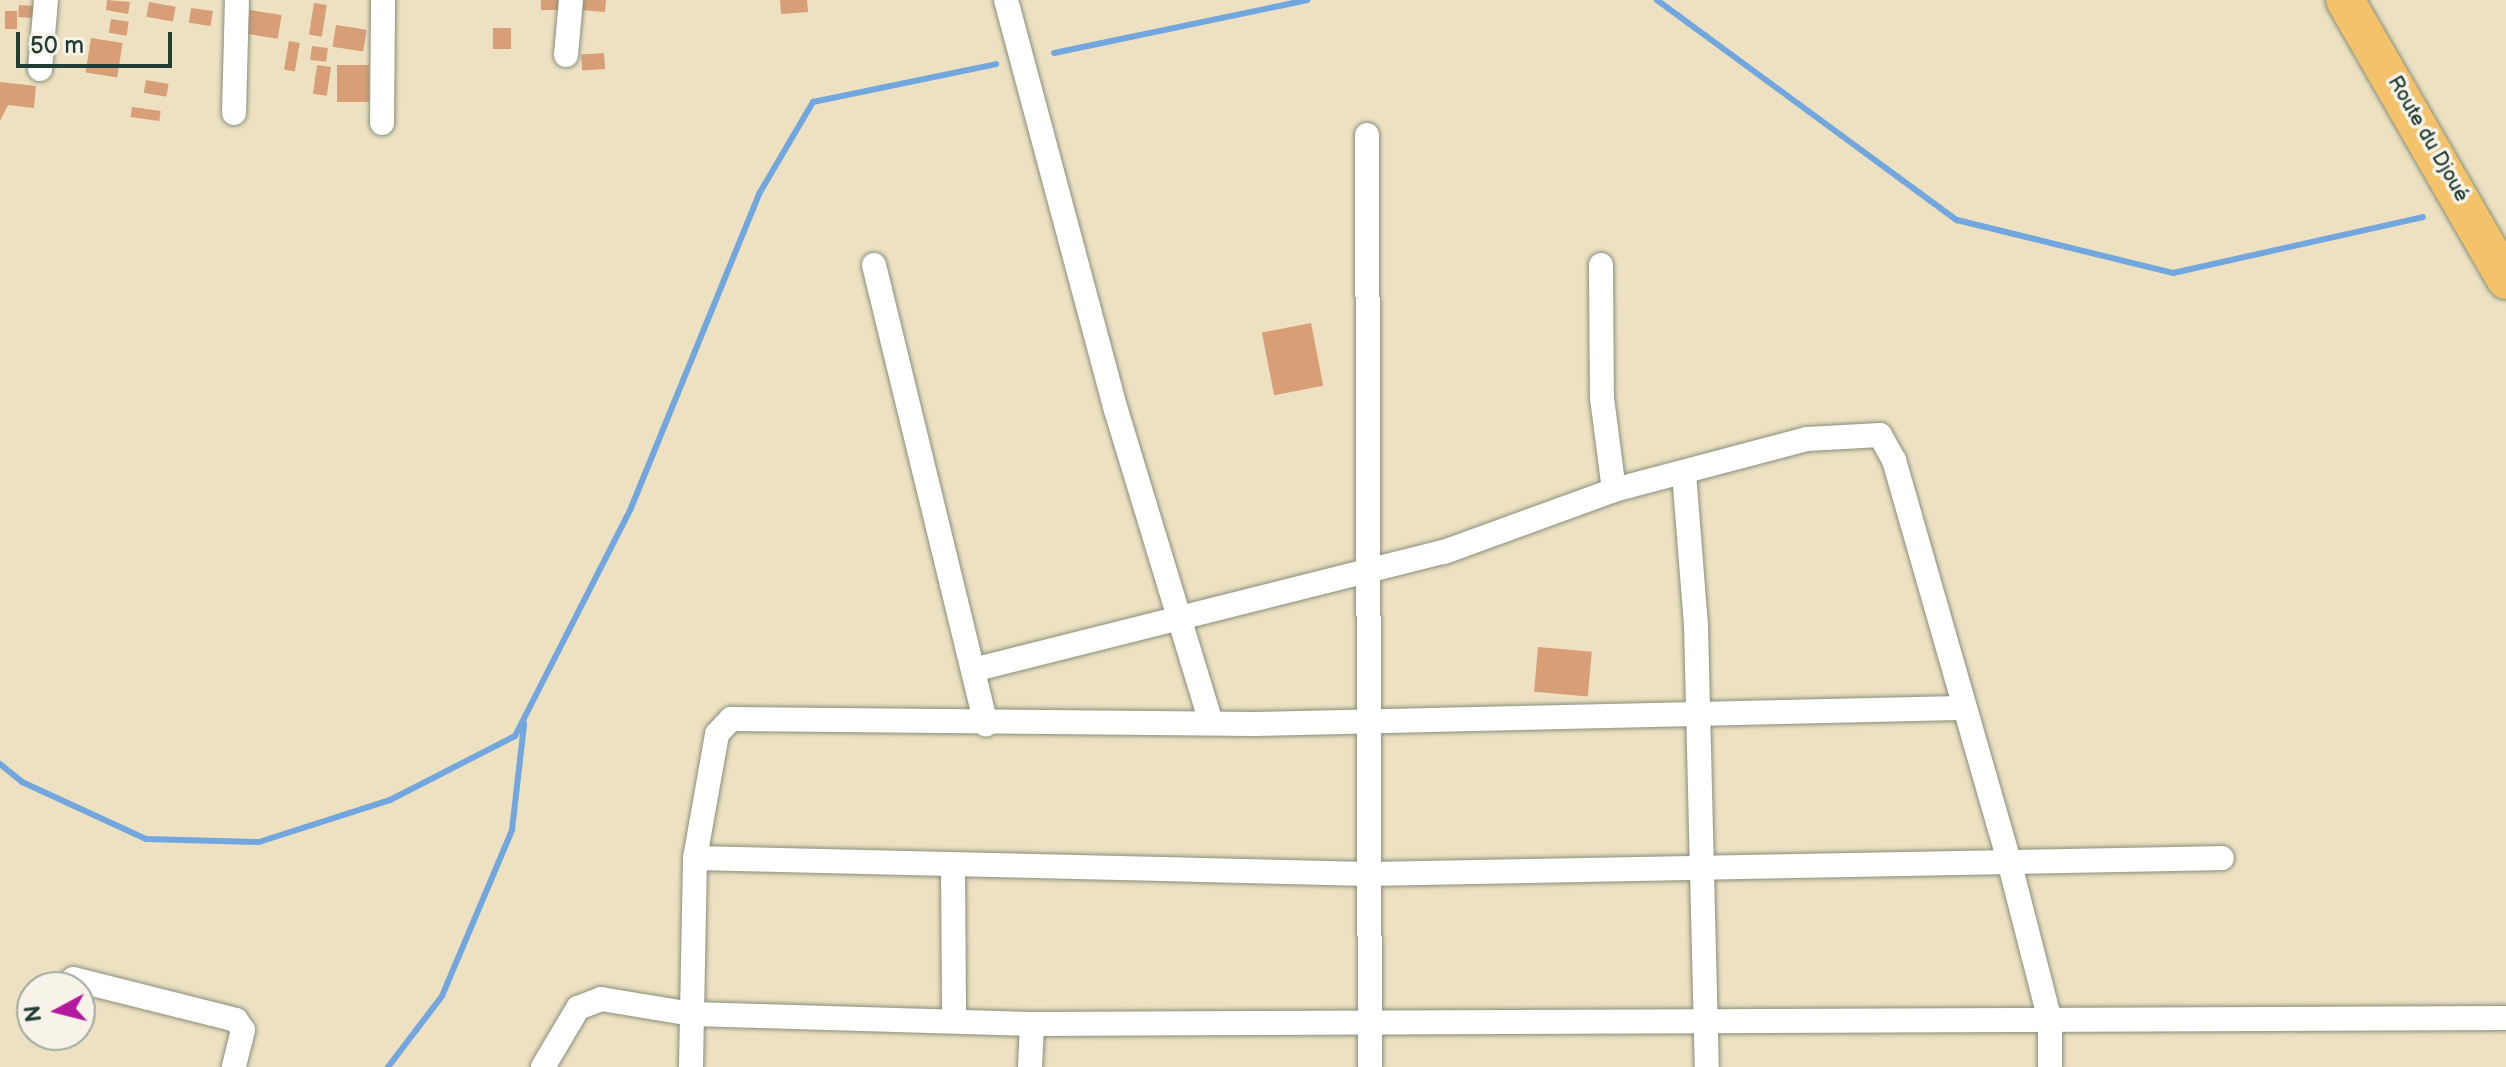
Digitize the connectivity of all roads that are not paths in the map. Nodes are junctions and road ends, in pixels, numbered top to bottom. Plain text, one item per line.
1 (46, 0) edge
2 (237, 0) edge
3 (383, 0) edge
4 (571, 0) edge
5 (1006, 0) edge
6 (2345, 0) edge
7 (566, 55) dead end
8 (40, 69) dead end
9 (234, 113) dead end
10 (382, 123) dead end
11 (1367, 135) dead end
12 (874, 265) dead end
13 (1601, 265) dead end
14 (2506, 280) edge
15 (1684, 473) junction
16 (1614, 490) junction
17 (1372, 566) junction
18 (1176, 619) junction
19 (973, 670) junction
20 (1960, 708) junction
21 (1697, 714) junction
22 (1370, 720) junction
23 (1211, 723) junction
24 (986, 725) junction
25 (2008, 857) junction
26 (695, 858) junction
27 (2222, 858) dead end
28 (953, 865) junction
29 (1704, 870) junction
30 (1368, 874) junction
31 (96, 985) edge
32 (692, 1014) junction
33 (954, 1018) junction
34 (2506, 1018) edge
35 (1371, 1019) junction
36 (1706, 1020) junction
37 (2050, 1020) junction
38 (1032, 1024) junction
39 (234, 1067) edge
40 (543, 1067) edge
41 (691, 1067) edge
42 (1030, 1067) edge
43 (1370, 1067) edge
44 (1707, 1067) edge
45 (2050, 1067) edge

1 - 8 street
2 - 9 street
3 - 10 street
4 - 7 street
5 - 18 street
6 - 14 main road, Route du Djoué
11 - 17 street
12 - 19 street
13 - 16 street
15 - 16 street
15 - 20 street
15 - 21 street
16 - 17 street
17 - 18 street
17 - 22 street
18 - 19 street
18 - 23 street
19 - 24 street
20 - 21 street
20 - 25 street
21 - 22 street
21 - 29 street
22 - 23 street
22 - 30 street
23 - 24 street
24 - 26 street
25 - 27 street
25 - 29 street
25 - 37 street
26 - 28 street
26 - 32 street
28 - 30 street
28 - 33 street
29 - 30 street
29 - 36 street
30 - 35 street
31 - 39 street
32 - 33 street
32 - 40 street
32 - 41 street
33 - 38 street
34 - 37 street
35 - 36 street
35 - 38 street
35 - 43 street
36 - 37 street
36 - 44 street
37 - 45 street
38 - 42 street

